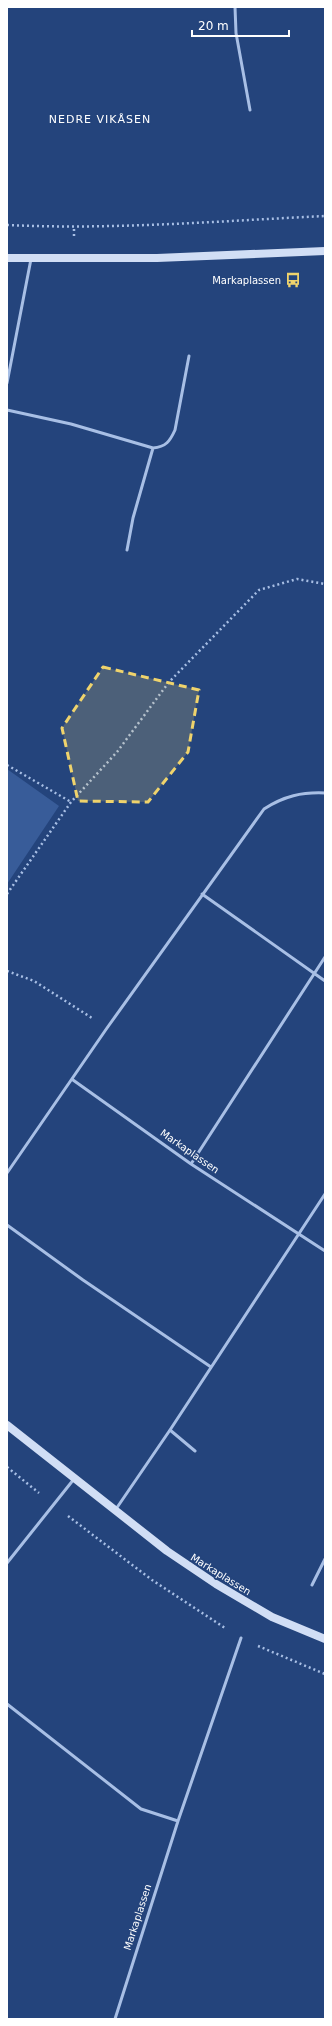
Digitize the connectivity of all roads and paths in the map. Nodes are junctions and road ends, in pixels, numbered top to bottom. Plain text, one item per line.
1 (235, 7) edge
2 (250, 110) dead end
3 (325, 216) edge
4 (7, 225) edge
5 (325, 251) edge
6 (7, 258) edge
7 (31, 259) junction
8 (189, 356) dead end
9 (7, 383) edge
10 (7, 410) edge
11 (153, 448) junction
12 (127, 550) dead end
13 (325, 584) edge
14 (7, 765) edge
15 (325, 793) edge
16 (72, 802) junction
17 (7, 894) edge
18 (202, 894) junction
19 (325, 957) edge
20 (7, 971) edge
21 (316, 973) junction
22 (325, 981) edge
23 (107, 1028) junction
24 (73, 1080) junction
25 (191, 1164) junction
26 (7, 1173) edge
27 (325, 1194) edge
28 (7, 1224) edge
29 (299, 1234) junction
30 (325, 1251) edge
31 (211, 1367) junction
32 (7, 1425) edge
33 (170, 1430) junction
34 (195, 1451) dead end
35 (7, 1467) edge
36 (75, 1478) junction
37 (55, 1505) junction
38 (115, 1509) junction
39 (325, 1559) edge
40 (7, 1563) edge
41 (312, 1585) dead end
42 (241, 1638) junction
43 (325, 1639) edge
44 (325, 1674) edge
45 (7, 1704) edge
46 (178, 1821) junction
47 (114, 2019) edge

1 - 2 lane
3 - 4 path
5 - 7 street
6 - 7 street
7 - 9 lane
8 - 11 lane
10 - 11 lane
11 - 12 lane
13 - 16 path
14 - 16 path
15 - 18 lane
16 - 17 path
18 - 21 lane
18 - 23 lane
19 - 21 lane
20 - 23 path
21 - 22 lane
21 - 25 lane
23 - 24 lane
24 - 25 lane, Markaplassen
24 - 26 lane
25 - 29 lane, Markaplassen
27 - 29 lane
28 - 31 lane
29 - 30 lane, Markaplassen
29 - 31 lane
31 - 33 lane
32 - 36 street, Markaplassen
33 - 34 lane
33 - 38 lane
35 - 37 path
36 - 37 lane
36 - 38 street, Markaplassen
37 - 40 lane
37 - 42 path
38 - 43 street, Markaplassen
39 - 41 lane
42 - 44 path
42 - 46 lane, Markaplassen
45 - 46 lane
46 - 47 lane, Markaplassen

